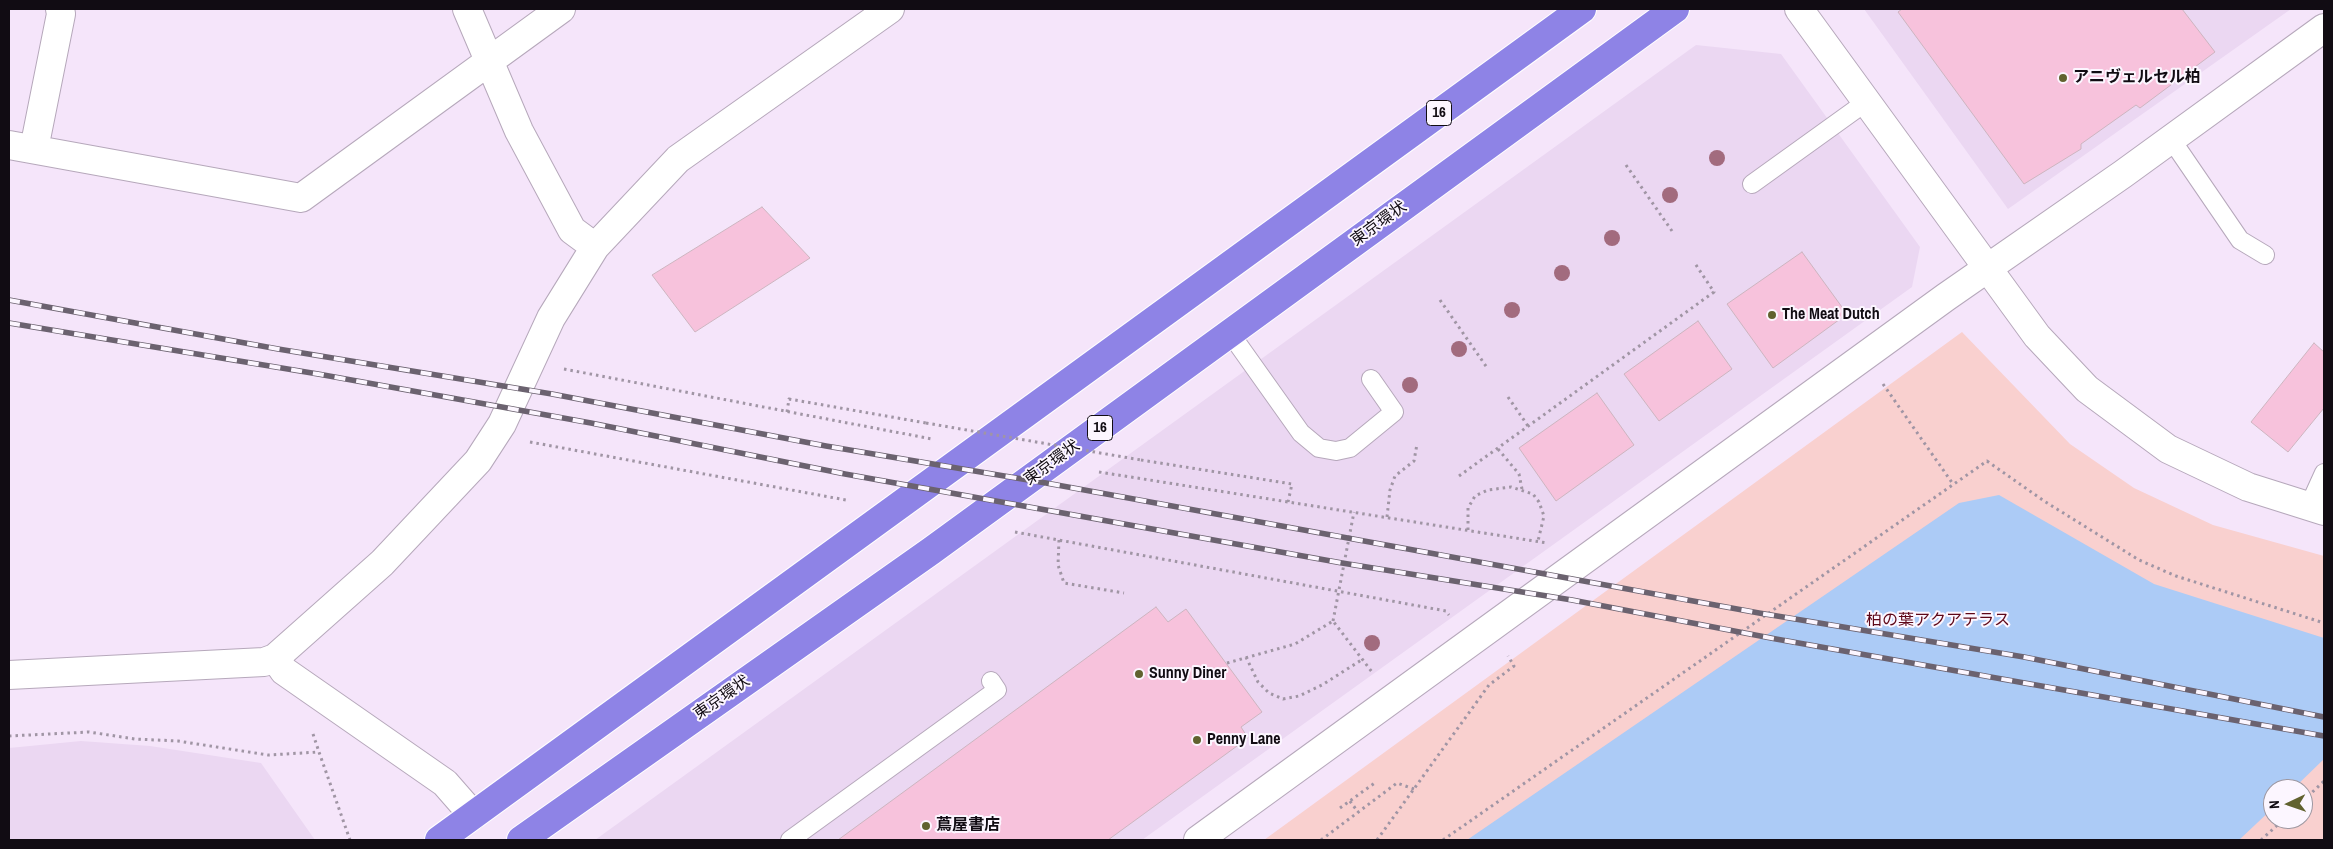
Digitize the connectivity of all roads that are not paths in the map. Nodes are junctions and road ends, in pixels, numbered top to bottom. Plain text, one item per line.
1 (60, 9) edge
2 (467, 9) edge
3 (561, 9) edge
4 (890, 9) edge
5 (1582, 9) edge
6 (1675, 9) edge
7 (1800, 9) edge
8 (2324, 28) edge
9 (488, 60) junction
10 (1866, 102) junction
11 (2171, 139) junction
12 (21, 147) edge
13 (1752, 184) dead end
14 (595, 248) junction
15 (2265, 256) dead end
16 (1986, 270) junction
17 (1230, 333) junction
18 (1371, 379) dead end
19 (2324, 473) edge
20 (2317, 509) edge
21 (275, 658) junction
22 (9, 675) edge
23 (991, 682) dead end
24 (473, 815) junction
25 (439, 840) edge
26 (521, 840) edge
27 (790, 840) edge
28 (1198, 840) edge

1 - 12 street
2 - 9 street
3 - 9 street
4 - 14 street
5 - 24 highway, 16
6 - 17 highway, 東京環状 / 16
7 - 10 street
8 - 11 street
9 - 12 street
9 - 14 street
10 - 13 lane
10 - 16 street
11 - 15 lane
11 - 16 street
14 - 21 street
16 - 20 street
16 - 28 street
17 - 18 lane
17 - 26 highway, 東京環状 / 16
19 - 20 lane
21 - 22 street
21 - 24 street
23 - 27 lane
24 - 25 highway, 16

